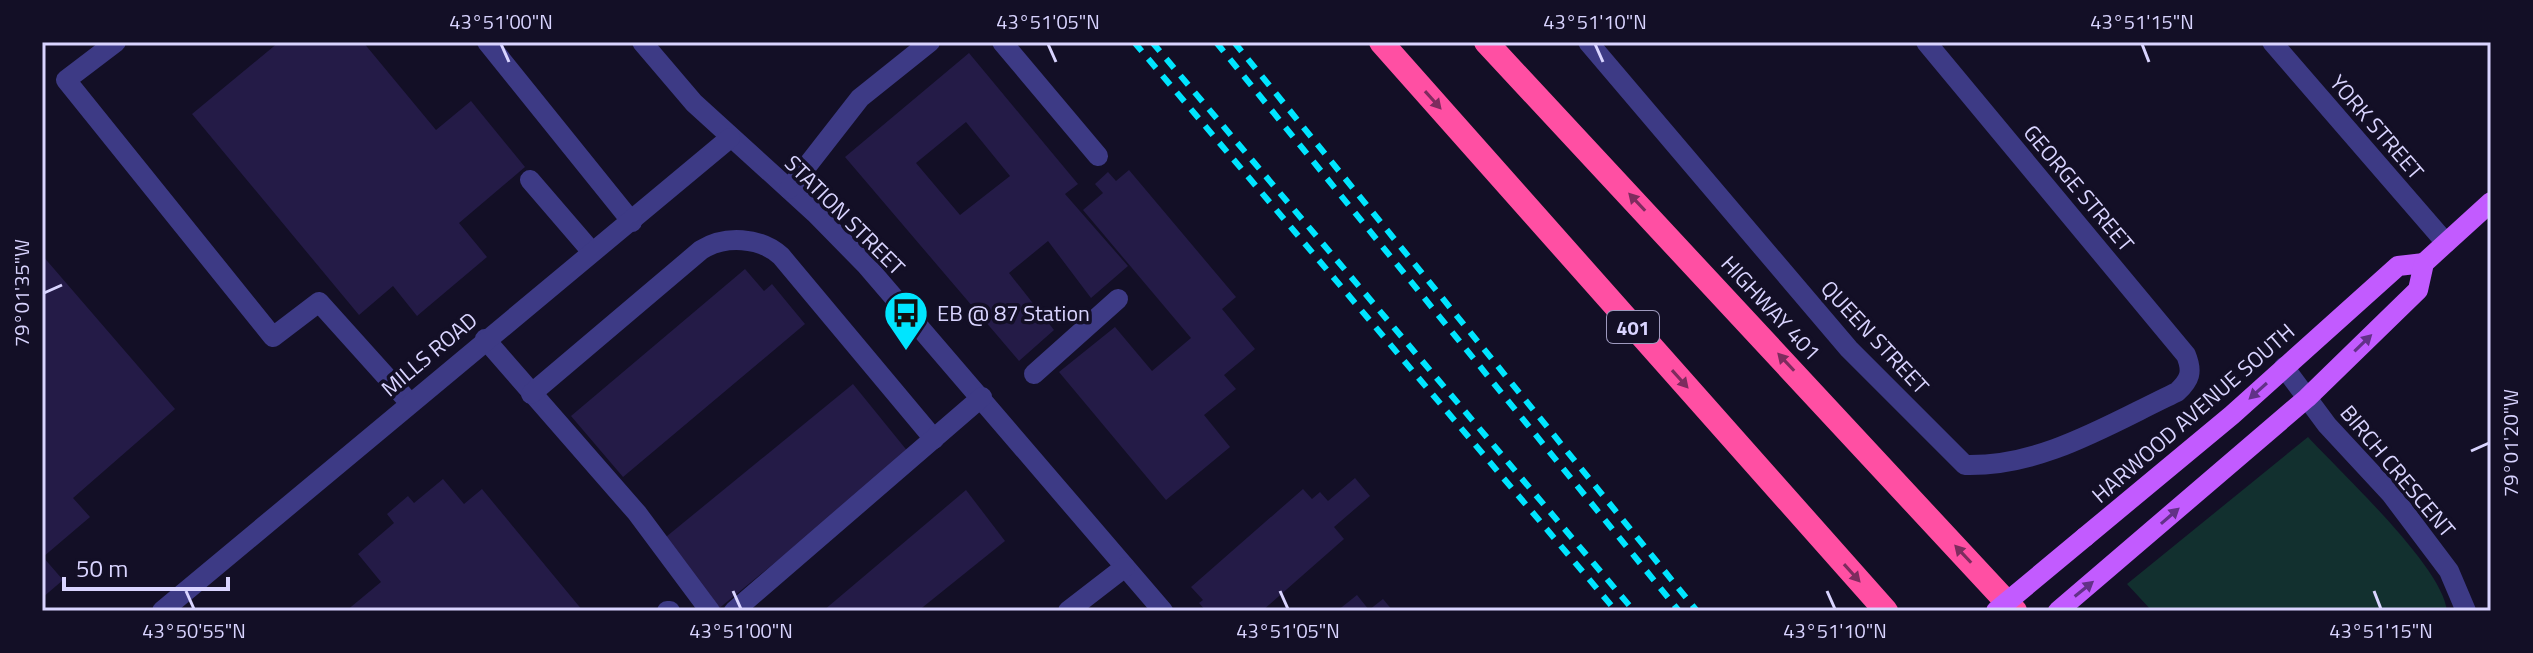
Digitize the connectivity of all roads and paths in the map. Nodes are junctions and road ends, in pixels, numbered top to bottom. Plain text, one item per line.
1 (116, 42) edge
2 (487, 42) edge
3 (642, 42) edge
4 (930, 42) edge
5 (1002, 42) edge
6 (1381, 42) edge
7 (1486, 42) edge
8 (1588, 42) edge
9 (1926, 42) edge
10 (2272, 42) edge
11 (730, 138) junction
12 (1098, 156) dead end
13 (530, 180) dead end
14 (789, 189) junction
15 (2491, 203) edge
16 (632, 222) junction
17 (2446, 243) junction
18 (592, 252) junction
19 (2424, 263) junction
20 (1118, 299) dead end
21 (485, 339) junction
22 (2284, 367) junction
23 (2191, 368) joint
24 (1034, 374) dead end
25 (531, 394) junction
26 (982, 397) junction
27 (2307, 398) junction
28 (409, 402) junction
29 (934, 439) junction
30 (1125, 567) junction
31 (162, 611) edge
32 (710, 611) edge
33 (734, 611) edge
34 (1068, 611) edge
35 (1163, 611) edge
36 (1886, 611) edge
37 (1996, 611) edge
38 (2015, 611) edge
39 (2058, 611) edge
40 (2466, 611) edge

1 - 28 street
2 - 16 street
3 - 11 street, STATION STREET
4 - 14 street
5 - 12 street
6 -> 36 highway, 401
38 -> 7 highway, HIGHWAY 401
8 - 23 street, QUEEN STREET
9 - 23 street, GEORGE STREET
10 - 17 street, YORK STREET
11 - 14 street, STATION STREET
11 - 16 street, MILLS ROAD
13 - 18 street
14 - 26 street, STATION STREET
15 - 17 main road, HARWOOD AVENUE SOUTH
16 - 18 street, MILLS ROAD
17 - 19 main road, HARWOOD AVENUE SOUTH
18 - 21 street, MILLS ROAD
19 - 22 main road, HARWOOD AVENUE SOUTH
27 -> 19 main road, HARWOOD AVENUE SOUTH
20 - 24 street
21 - 25 street
21 - 28 street, MILLS ROAD
22 - 27 street, BIRCH CRESCENT
22 -> 37 main road, HARWOOD AVENUE SOUTH, bridge
25 - 29 street
25 - 32 street
26 - 29 street
26 - 30 street, STATION STREET
39 -> 27 main road, HARWOOD AVENUE SOUTH
27 - 40 street, BIRCH CRESCENT
28 - 31 street, MILLS ROAD
29 - 33 street
30 - 34 street
30 - 35 street, STATION STREET

